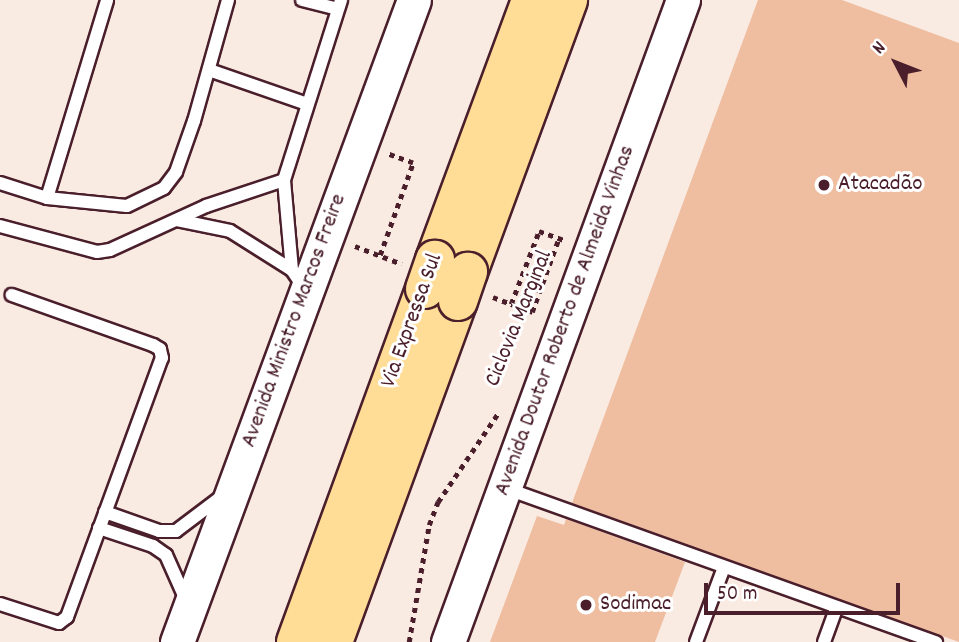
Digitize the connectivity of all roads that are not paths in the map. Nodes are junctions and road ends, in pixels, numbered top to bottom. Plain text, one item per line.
1 (107, 0) edge
2 (228, 0) edge
3 (302, 0) edge
4 (414, 0) edge
5 (531, 0) edge
6 (568, 0) edge
7 (683, 0) edge
8 (339, 5) edge
9 (209, 70) junction
10 (307, 104) junction
11 (284, 180) junction
12 (0, 183) edge
13 (47, 198) junction
14 (177, 220) junction
15 (0, 226) edge
16 (447, 280) junction
17 (299, 281) junction
18 (12, 295) dead end
19 (233, 488) junction
20 (505, 488) junction
21 (105, 512) junction
22 (99, 528) junction
23 (724, 567) junction
24 (0, 604) edge
25 (837, 607) junction
26 (189, 609) junction
27 (177, 642) edge
28 (296, 642) edge
29 (333, 642) edge
30 (448, 642) edge
31 (696, 642) edge
32 (824, 642) edge
33 (936, 642) edge

1 - 13 lane
2 - 9 lane
3 - 8 lane
4 - 17 main road, Avenida Ministro Marcos Freire
5 - 16 highway, Via Expressa Sul
6 - 16 highway, Via Expressa Sul
7 - 20 main road, Avenida Doutor Roberto de Almeida Vinhas
8 - 10 lane
9 - 10 lane
9 - 13 lane
10 - 11 lane
11 - 14 lane
11 - 17 lane
12 - 13 lane
14 - 15 lane
14 - 17 lane
16 - 28 highway, Via Expressa Sul
16 - 29 highway, Via Expressa Sul
17 - 19 main road, Avenida Ministro Marcos Freire
18 - 21 lane
19 - 21 lane
19 - 26 main road, Avenida Ministro Marcos Freire
20 - 23 lane
20 - 30 main road, Avenida Doutor Roberto de Almeida Vinhas
21 - 22 lane
22 - 24 lane
22 - 26 lane
23 - 25 lane
23 - 31 lane
25 - 32 lane
25 - 33 lane
26 - 27 main road, Avenida Ministro Marcos Freire

